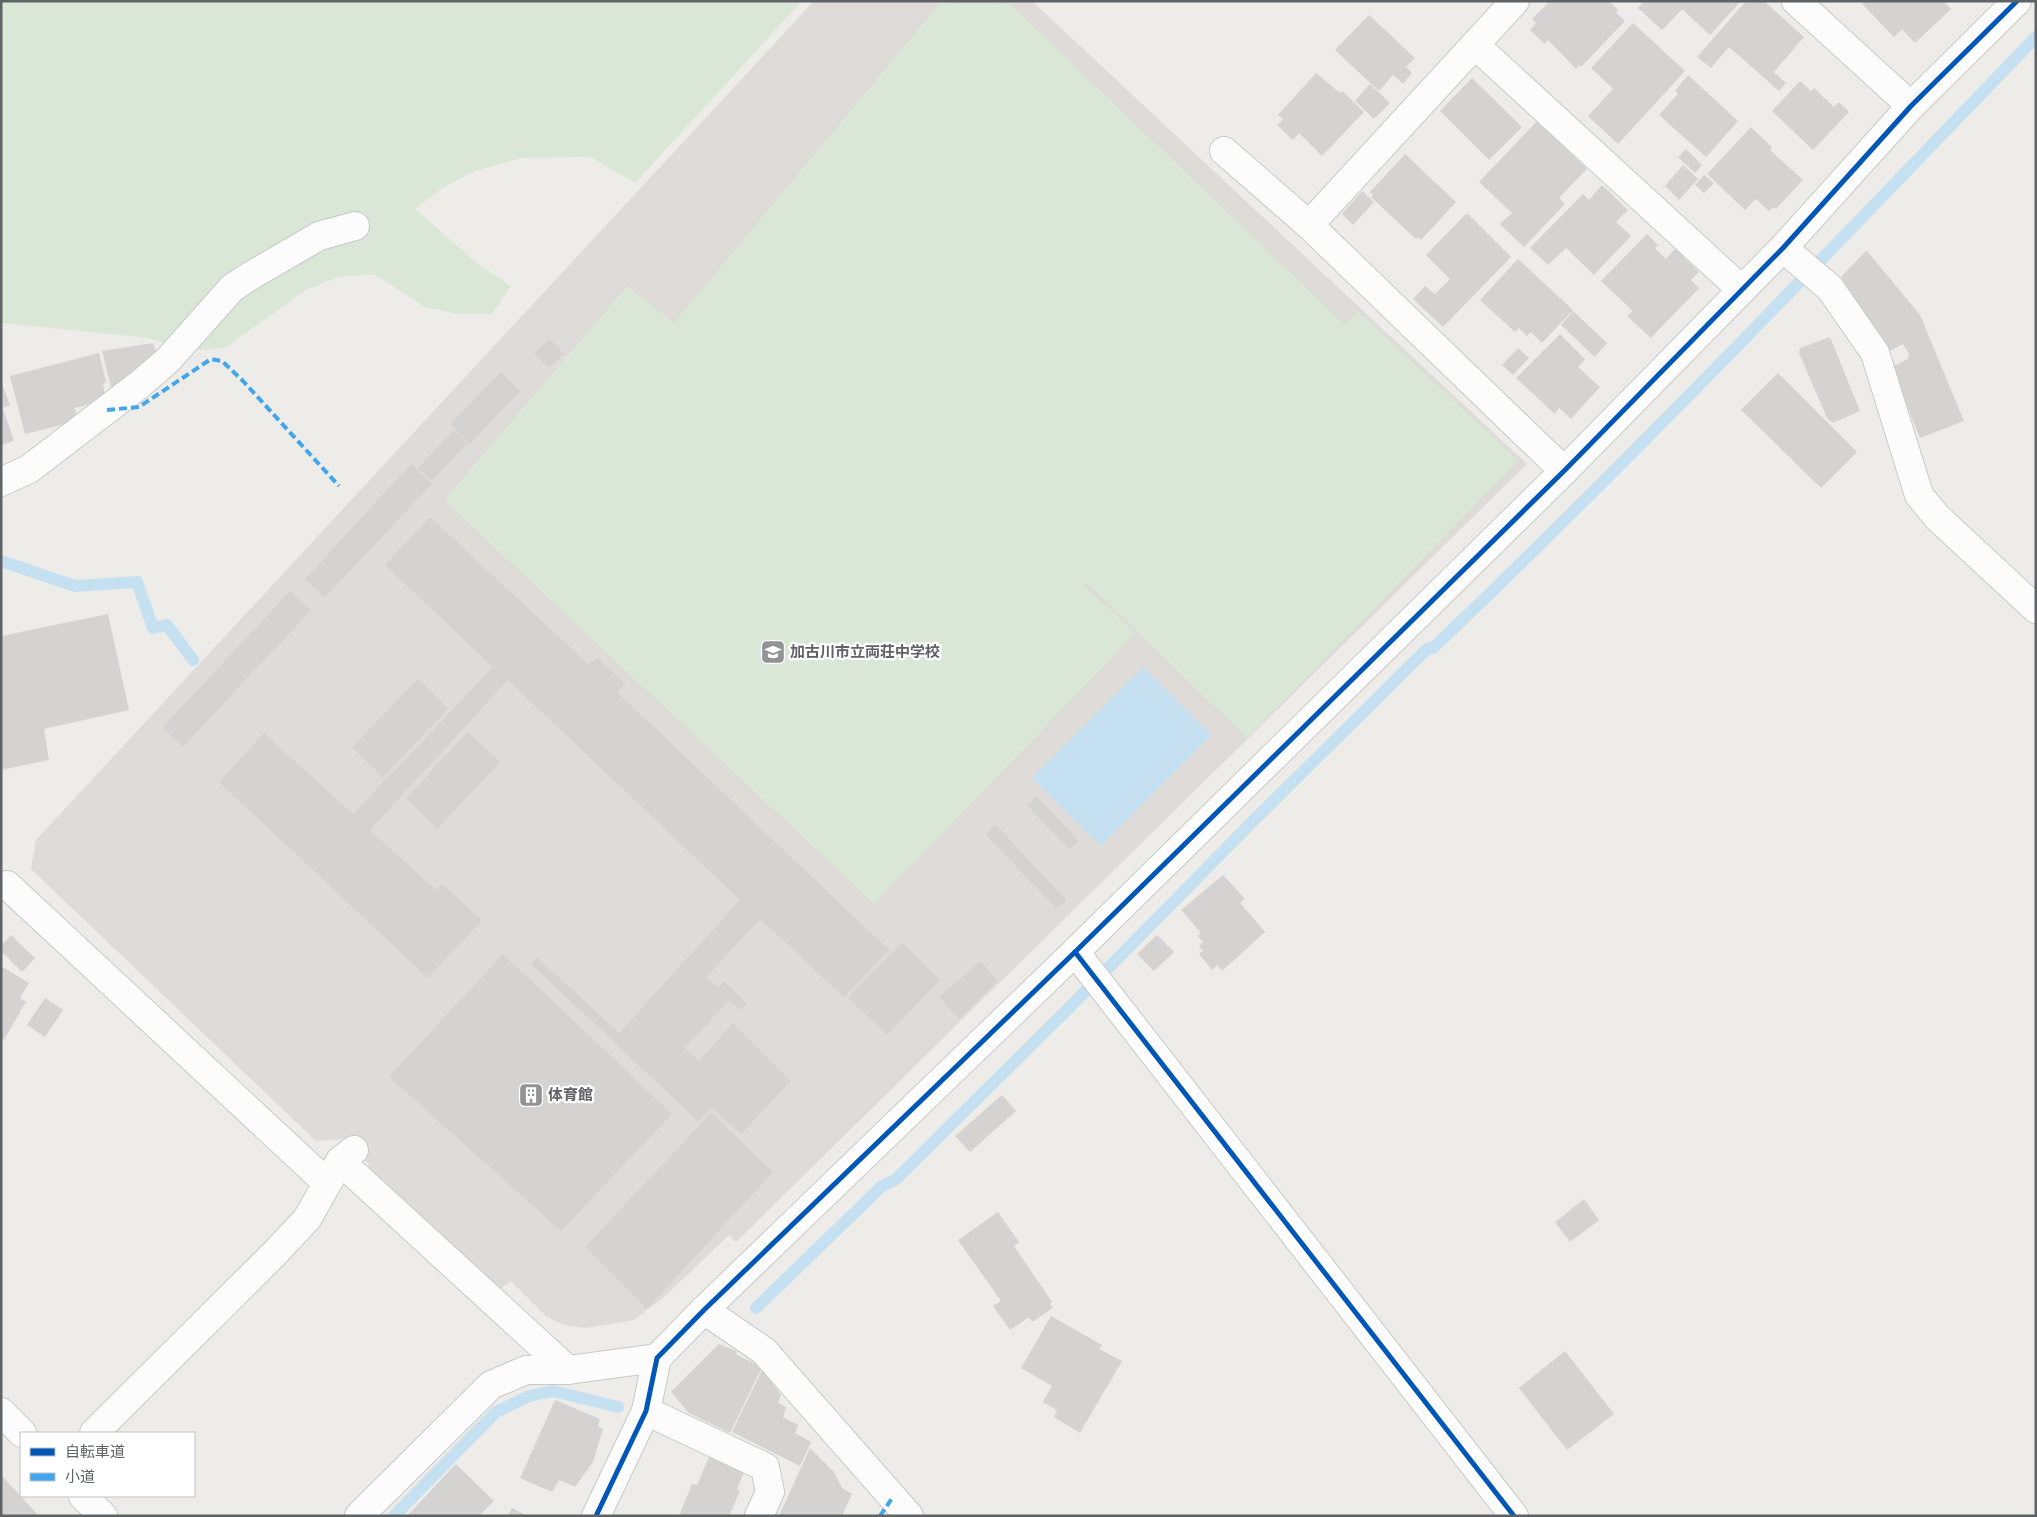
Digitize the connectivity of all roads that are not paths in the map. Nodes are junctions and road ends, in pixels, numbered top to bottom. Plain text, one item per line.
1 (1515, 1) edge
2 (1796, 1) edge
3 (2017, 1) edge
4 (1475, 44) junction
5 (1911, 106) junction
6 (1224, 151) dead end
7 (1309, 225) junction
8 (355, 226) dead end
9 (1783, 248) junction
10 (1742, 290) junction
11 (1564, 471) junction
12 (1, 482) edge
13 (2036, 609) edge
14 (8, 885) dead end
15 (1075, 952) junction
16 (340, 1165) junction
17 (704, 1310) junction
18 (657, 1358) junction
19 (568, 1370) junction
20 (646, 1411) junction
21 (1, 1412) edge
22 (21, 1432) edge
23 (95, 1432) edge
24 (84, 1497) edge
25 (103, 1516) edge
26 (359, 1516) edge
27 (596, 1516) edge
28 (759, 1516) edge
29 (909, 1516) edge
30 (1514, 1516) edge

1 - 4 street
2 - 5 street
3 - 5 street
4 - 7 street
4 - 10 street
5 - 9 street
6 - 7 street
7 - 11 street
8 - 12 street
9 - 10 street
9 - 13 street
10 - 11 street
11 - 15 street
14 - 16 street
15 - 17 street
15 - 30 street
16 - 19 street
16 - 23 street
17 - 18 street
17 - 29 street
18 - 19 street
18 - 20 street
19 - 26 street
20 - 27 street
20 - 28 street
21 - 22 street
24 - 25 street

